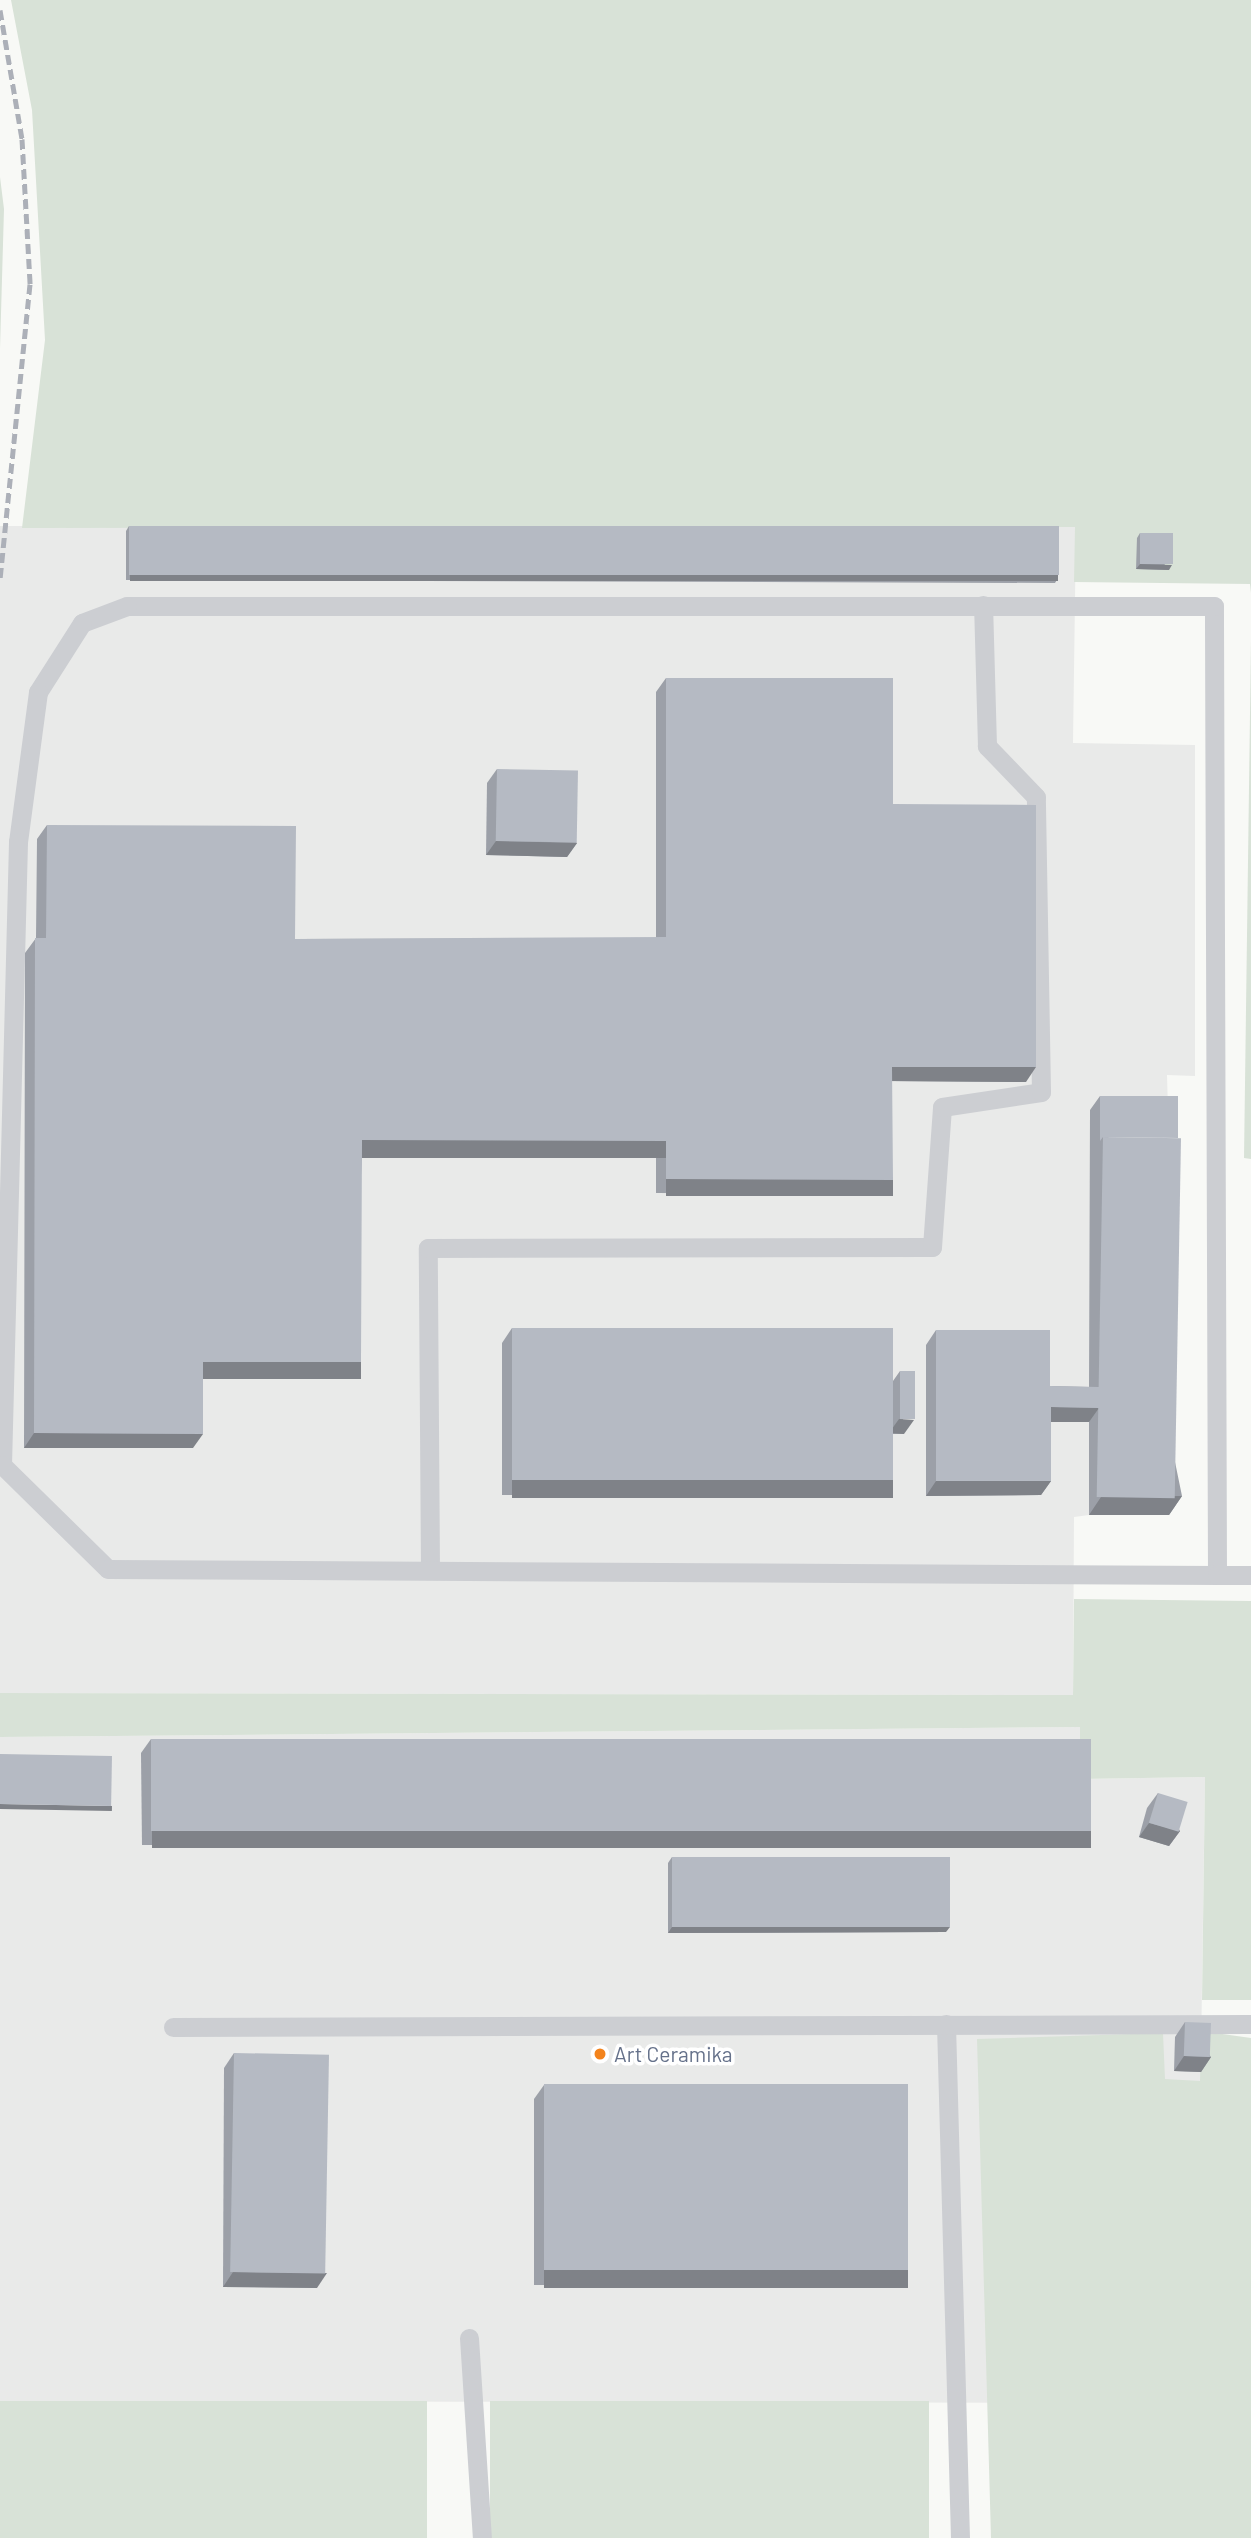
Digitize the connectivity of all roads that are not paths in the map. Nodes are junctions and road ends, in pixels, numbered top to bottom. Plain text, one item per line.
1 (983, 605) junction
2 (430, 1570) junction
3 (1217, 1575) junction
4 (1251, 1575) edge
5 (946, 2024) junction
6 (1251, 2024) edge
7 (173, 2027) dead end
8 (469, 2338) dead end
9 (482, 2538) edge
10 (960, 2538) edge

1 - 2 lane
1 - 2 lane
1 - 3 lane
2 - 3 lane
3 - 4 lane
5 - 6 lane
5 - 7 lane
5 - 10 lane
8 - 9 lane

